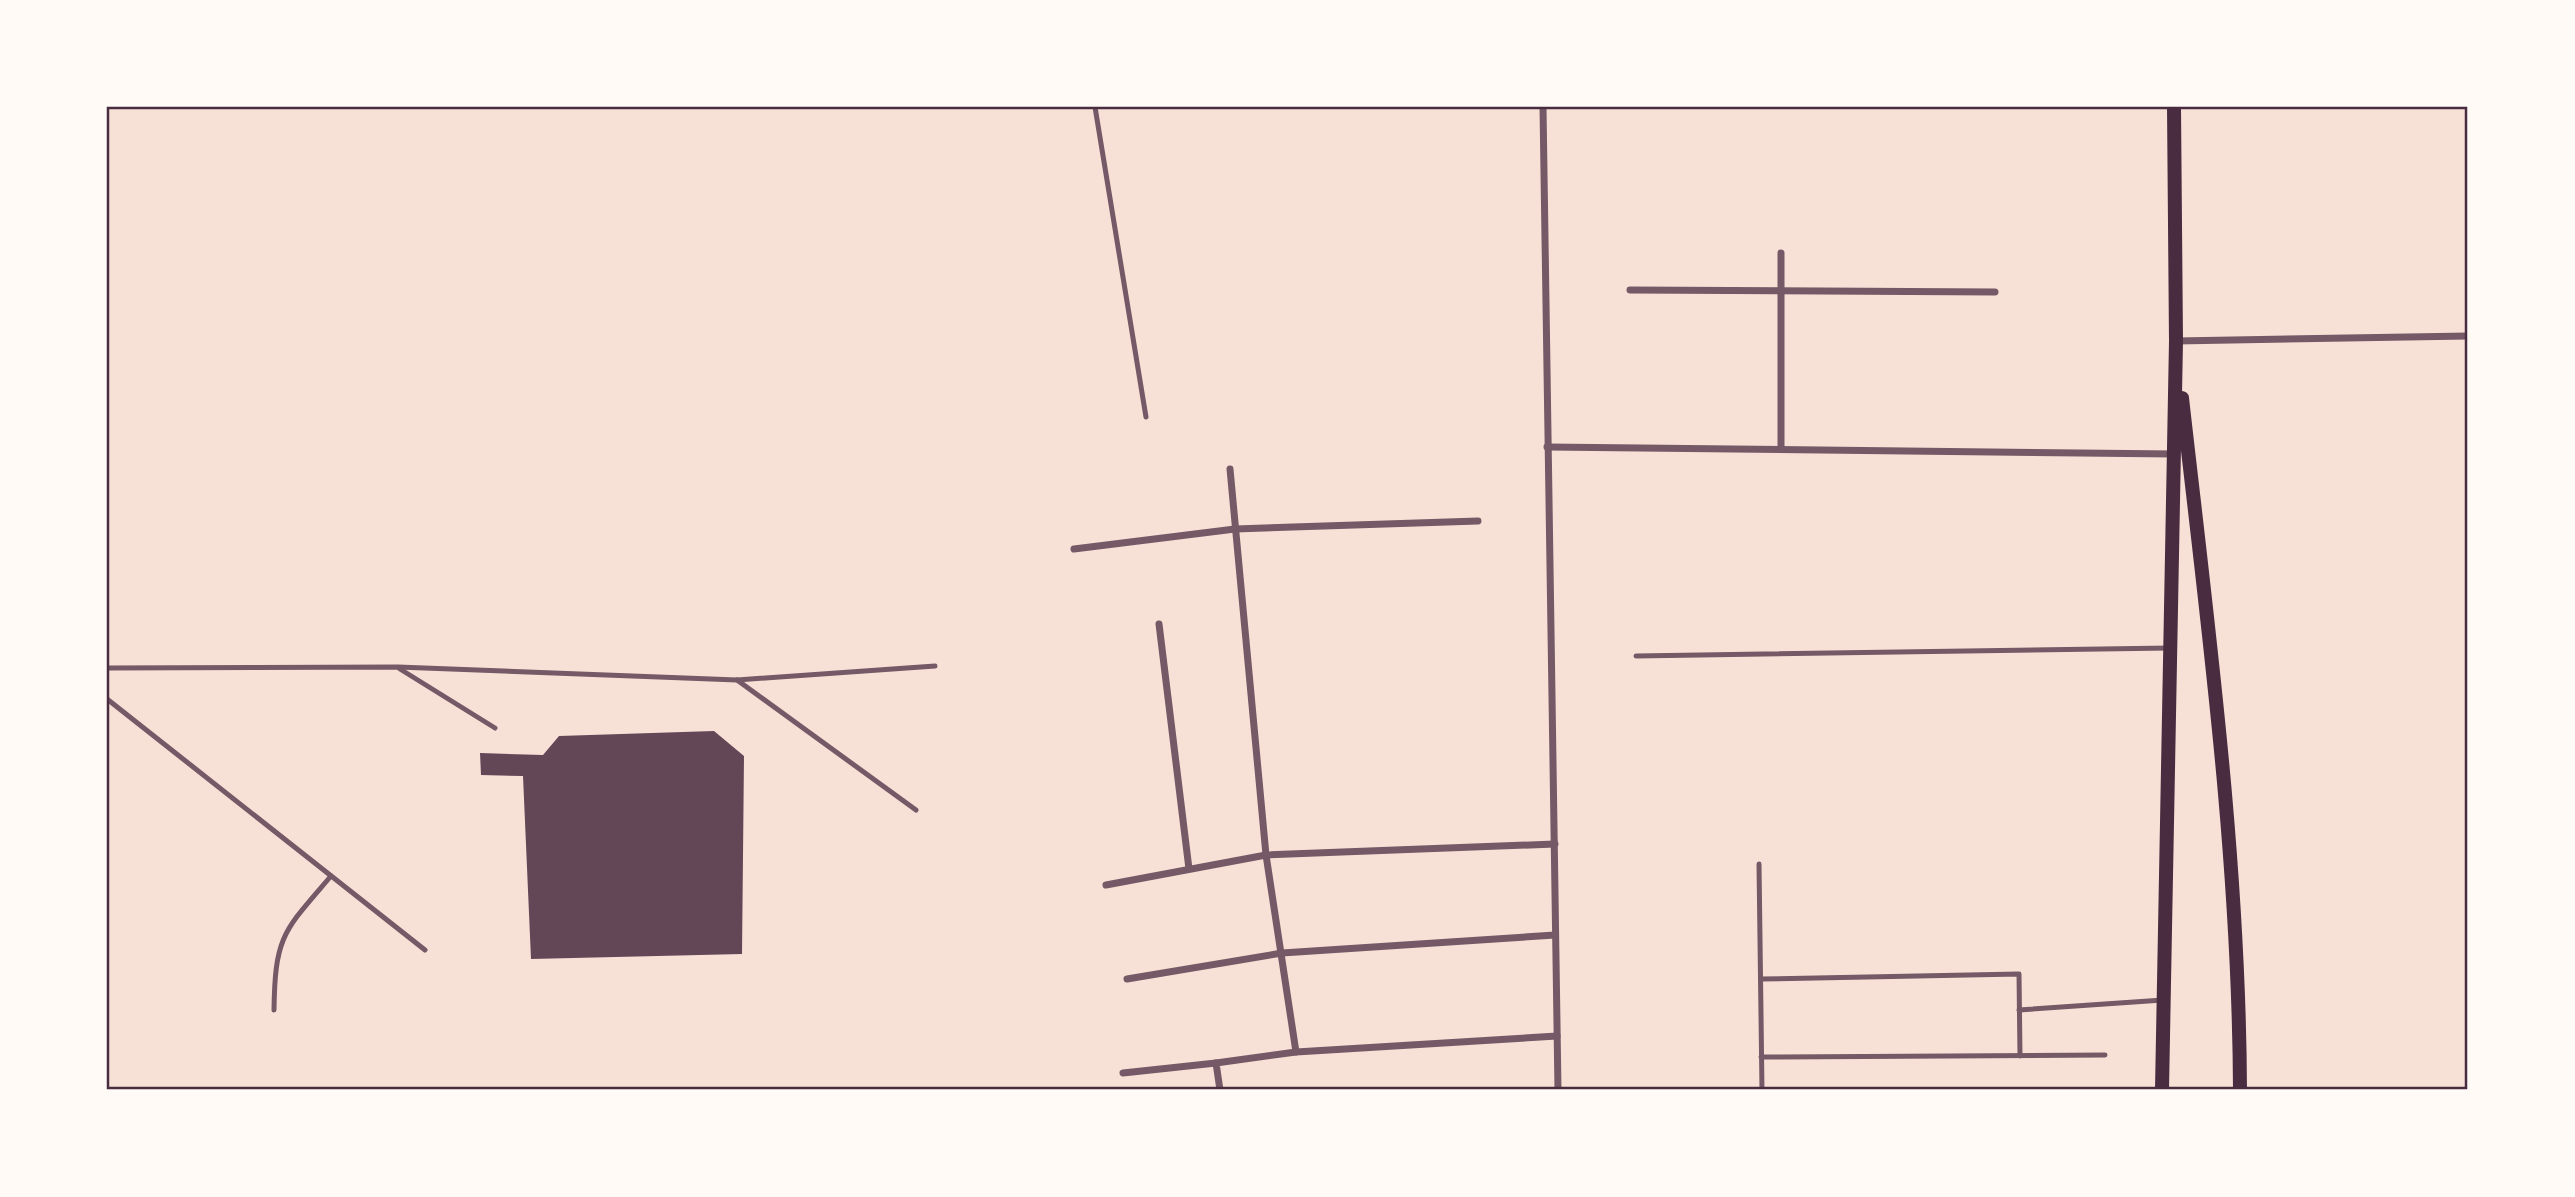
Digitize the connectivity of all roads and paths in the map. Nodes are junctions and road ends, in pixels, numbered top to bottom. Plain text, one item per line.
1 (1095, 107) edge
2 (1543, 107) edge
3 (2174, 107) edge
4 (1781, 253) dead end
5 (1630, 290) dead end
6 (1780, 290) junction
7 (1995, 292) dead end
8 (2468, 336) edge
9 (2176, 341) junction
10 (1146, 417) dead end
11 (1547, 447) junction
12 (1781, 449) junction
13 (2174, 454) junction
14 (1230, 469) dead end
15 (1478, 522) dead end
16 (1235, 529) junction
17 (1074, 549) dead end
18 (1159, 624) dead end
19 (2170, 648) junction
20 (1636, 656) dead end
21 (935, 666) dead end
22 (398, 667) junction
23 (107, 668) edge
24 (737, 680) junction
25 (107, 699) edge
26 (495, 728) dead end
27 (916, 810) dead end
28 (1555, 844) junction
29 (1266, 855) junction
30 (1759, 864) dead end
31 (1189, 869) junction
32 (331, 876) junction
33 (1106, 885) dead end
34 (1555, 935) junction
35 (425, 950) dead end
36 (1282, 953) junction
37 (1127, 979) dead end
38 (1760, 979) junction
39 (2164, 1000) junction
40 (274, 1010) dead end
41 (2019, 1010) junction
42 (1557, 1036) junction
43 (1296, 1052) junction
44 (2105, 1055) dead end
45 (2020, 1056) junction
46 (1761, 1057) junction
47 (1216, 1063) junction
48 (1123, 1073) dead end
49 (1220, 1090) edge
50 (1558, 1090) edge
51 (1762, 1090) edge
52 (2162, 1090) edge
53 (2240, 1090) edge

1 - 10 lane
2 - 11 street
3 - 9 main road
4 - 6 street
5 - 6 street
6 - 7 street
6 - 12 street
8 - 9 street
9 - 13 main road
9 - 53 main road
11 - 12 street
11 - 28 street
12 - 13 street
13 - 19 main road
14 - 16 street
15 - 16 street
16 - 17 street
16 - 29 street
18 - 31 street
19 - 20 lane
19 - 39 main road
21 - 24 lane
22 - 23 lane
22 - 24 lane
22 - 26 lane
24 - 27 lane
25 - 32 lane
28 - 29 street
28 - 34 street
29 - 31 street
29 - 36 street
30 - 38 lane
31 - 33 street
32 - 35 lane
32 - 40 lane
34 - 36 street
34 - 42 street
36 - 37 street
36 - 43 street
38 - 41 lane
38 - 46 lane
39 - 41 lane
39 - 52 main road
41 - 45 lane
42 - 43 street
42 - 50 street
43 - 47 street
44 - 45 lane
45 - 46 lane
46 - 51 lane
47 - 48 street
47 - 49 street

